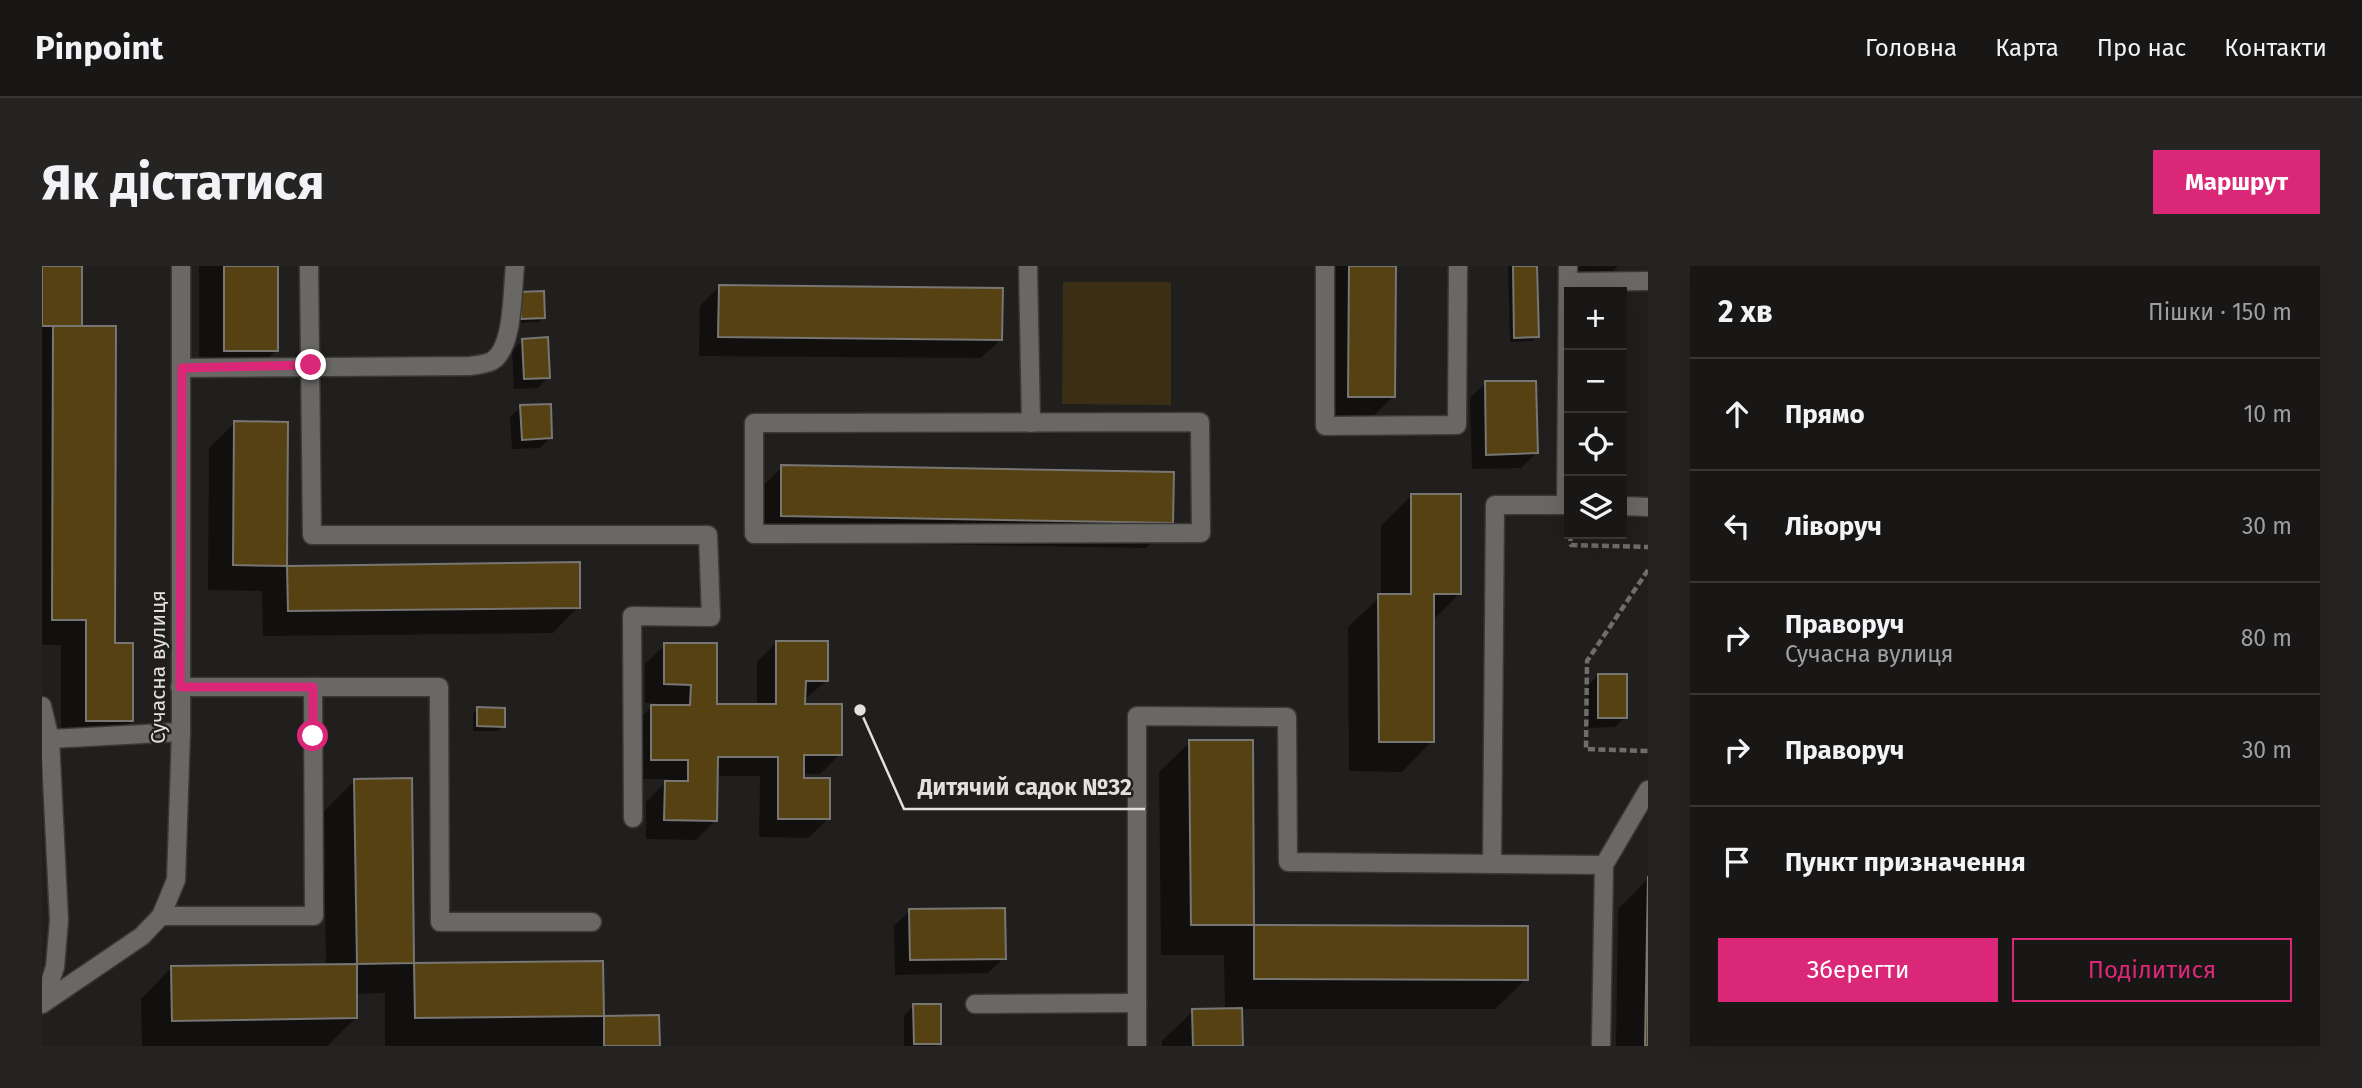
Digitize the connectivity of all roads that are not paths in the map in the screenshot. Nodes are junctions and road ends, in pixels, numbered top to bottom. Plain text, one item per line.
1 (181, 266) edge
2 (309, 266) edge
3 (515, 266) edge
4 (1028, 266) edge
5 (1325, 266) edge
6 (1458, 266) edge
7 (1568, 274) edge
8 (1648, 281) edge
9 (311, 365) junction
10 (182, 368) junction
11 (1031, 423) junction
12 (1568, 476) edge
13 (1564, 505) edge
14 (1627, 506) edge
15 (1648, 507) edge
16 (180, 687) junction
17 (313, 687) junction
18 (42, 706) edge
19 (181, 732) junction
20 (50, 739) junction
21 (1648, 790) edge
22 (633, 818) dead end
23 (1492, 864) junction
24 (1604, 865) junction
25 (162, 916) junction
26 (592, 922) dead end
27 (43, 1002) edge
28 (1137, 1003) junction
29 (975, 1004) dead end
30 (1137, 1046) edge
31 (1601, 1046) edge

1 - 10 street, Сучасна вулиця
2 - 9 street
3 - 9 street
4 - 11 street
5 - 6 street
7 - 8 street
7 - 12 street
9 - 10 street
9 - 22 street
10 - 16 street, Сучасна вулиця
11 - 11 street
13 - 23 street
14 - 15 street
16 - 17 street
16 - 19 street, Сучасна вулиця
17 - 25 street
17 - 26 street
18 - 20 street
19 - 20 street
19 - 25 street, Сучасна вулиця
20 - 27 street
21 - 24 street
23 - 24 street
23 - 28 street
24 - 31 street
25 - 27 street, Сучасна вулиця
28 - 29 street
28 - 30 street

